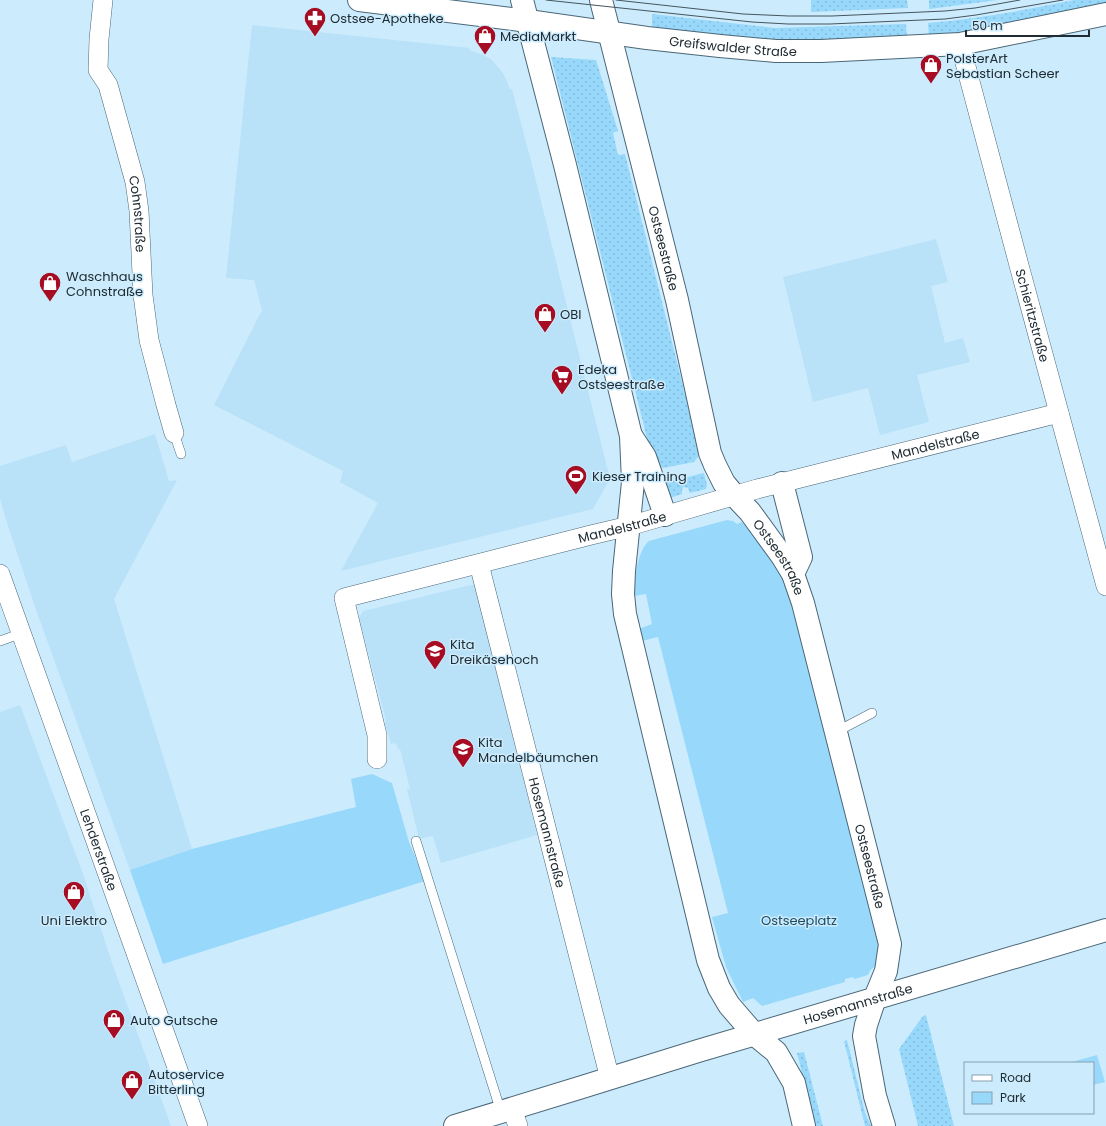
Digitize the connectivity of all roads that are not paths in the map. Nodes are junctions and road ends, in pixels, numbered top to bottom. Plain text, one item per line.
1 (103, 0) edge
2 (359, 0) edge
3 (522, 0) edge
4 (601, 0) edge
5 (1106, 14) edge
6 (528, 21) junction
7 (608, 32) junction
8 (960, 44) junction
9 (1060, 413) junction
10 (174, 433) joint
11 (631, 436) junction
12 (181, 454) dead end
13 (782, 483) junction
14 (734, 495) junction
15 (665, 515) junction
16 (629, 526) junction
17 (479, 564) junction
18 (0, 574) edge
19 (792, 574) junction
20 (1106, 586) edge
21 (22, 633) junction
22 (0, 641) edge
23 (872, 713) dead end
24 (836, 732) junction
25 (377, 759) dead end
26 (416, 841) dead end
27 (1106, 930) edge
28 (875, 998) junction
29 (754, 1034) junction
30 (610, 1078) junction
31 (510, 1115) edge
32 (198, 1126) edge
33 (455, 1126) edge
34 (804, 1126) edge
35 (884, 1126) edge

1 - 10 street, Cohnstraße
2 - 6 main road, Greifswalder Straße
3 - 6 main road
4 - 7 main road, Ostseestraße
5 - 8 main road, Greifswalder Straße
6 - 7 main road, Greifswalder Straße
6 - 11 main road
7 - 8 main road, Greifswalder Straße
7 - 14 main road, Ostseestraße
8 - 9 street, Schieritzstraße
9 - 13 street, Mandelstraße
9 - 20 street, Schieritzstraße
10 - 12 lane, Cohnstraße
11 - 15 main road
11 - 16 main road
13 - 14 street, Mandelstraße
13 - 19 main road
14 - 15 street, Mandelstraße
14 - 19 main road, Ostseestraße
15 - 16 street, Mandelstraße
16 - 17 street, Mandelstraße
16 - 29 main road
17 - 25 street, Mandelstraße
17 - 30 street, Hosemannstraße
18 - 21 street, Lehderstraße
19 - 24 main road, Ostseestraße
21 - 22 lane
21 - 32 street, Lehderstraße
23 - 24 lane
24 - 28 main road, Ostseestraße
26 - 31 lane
27 - 28 main road, Hosemannstraße
28 - 29 main road, Hosemannstraße
28 - 35 main road, Ostseestraße
29 - 30 main road, Hosemannstraße
29 - 34 main road
30 - 31 main road, Hosemannstraße
31 - 33 main road, Hosemannstraße

